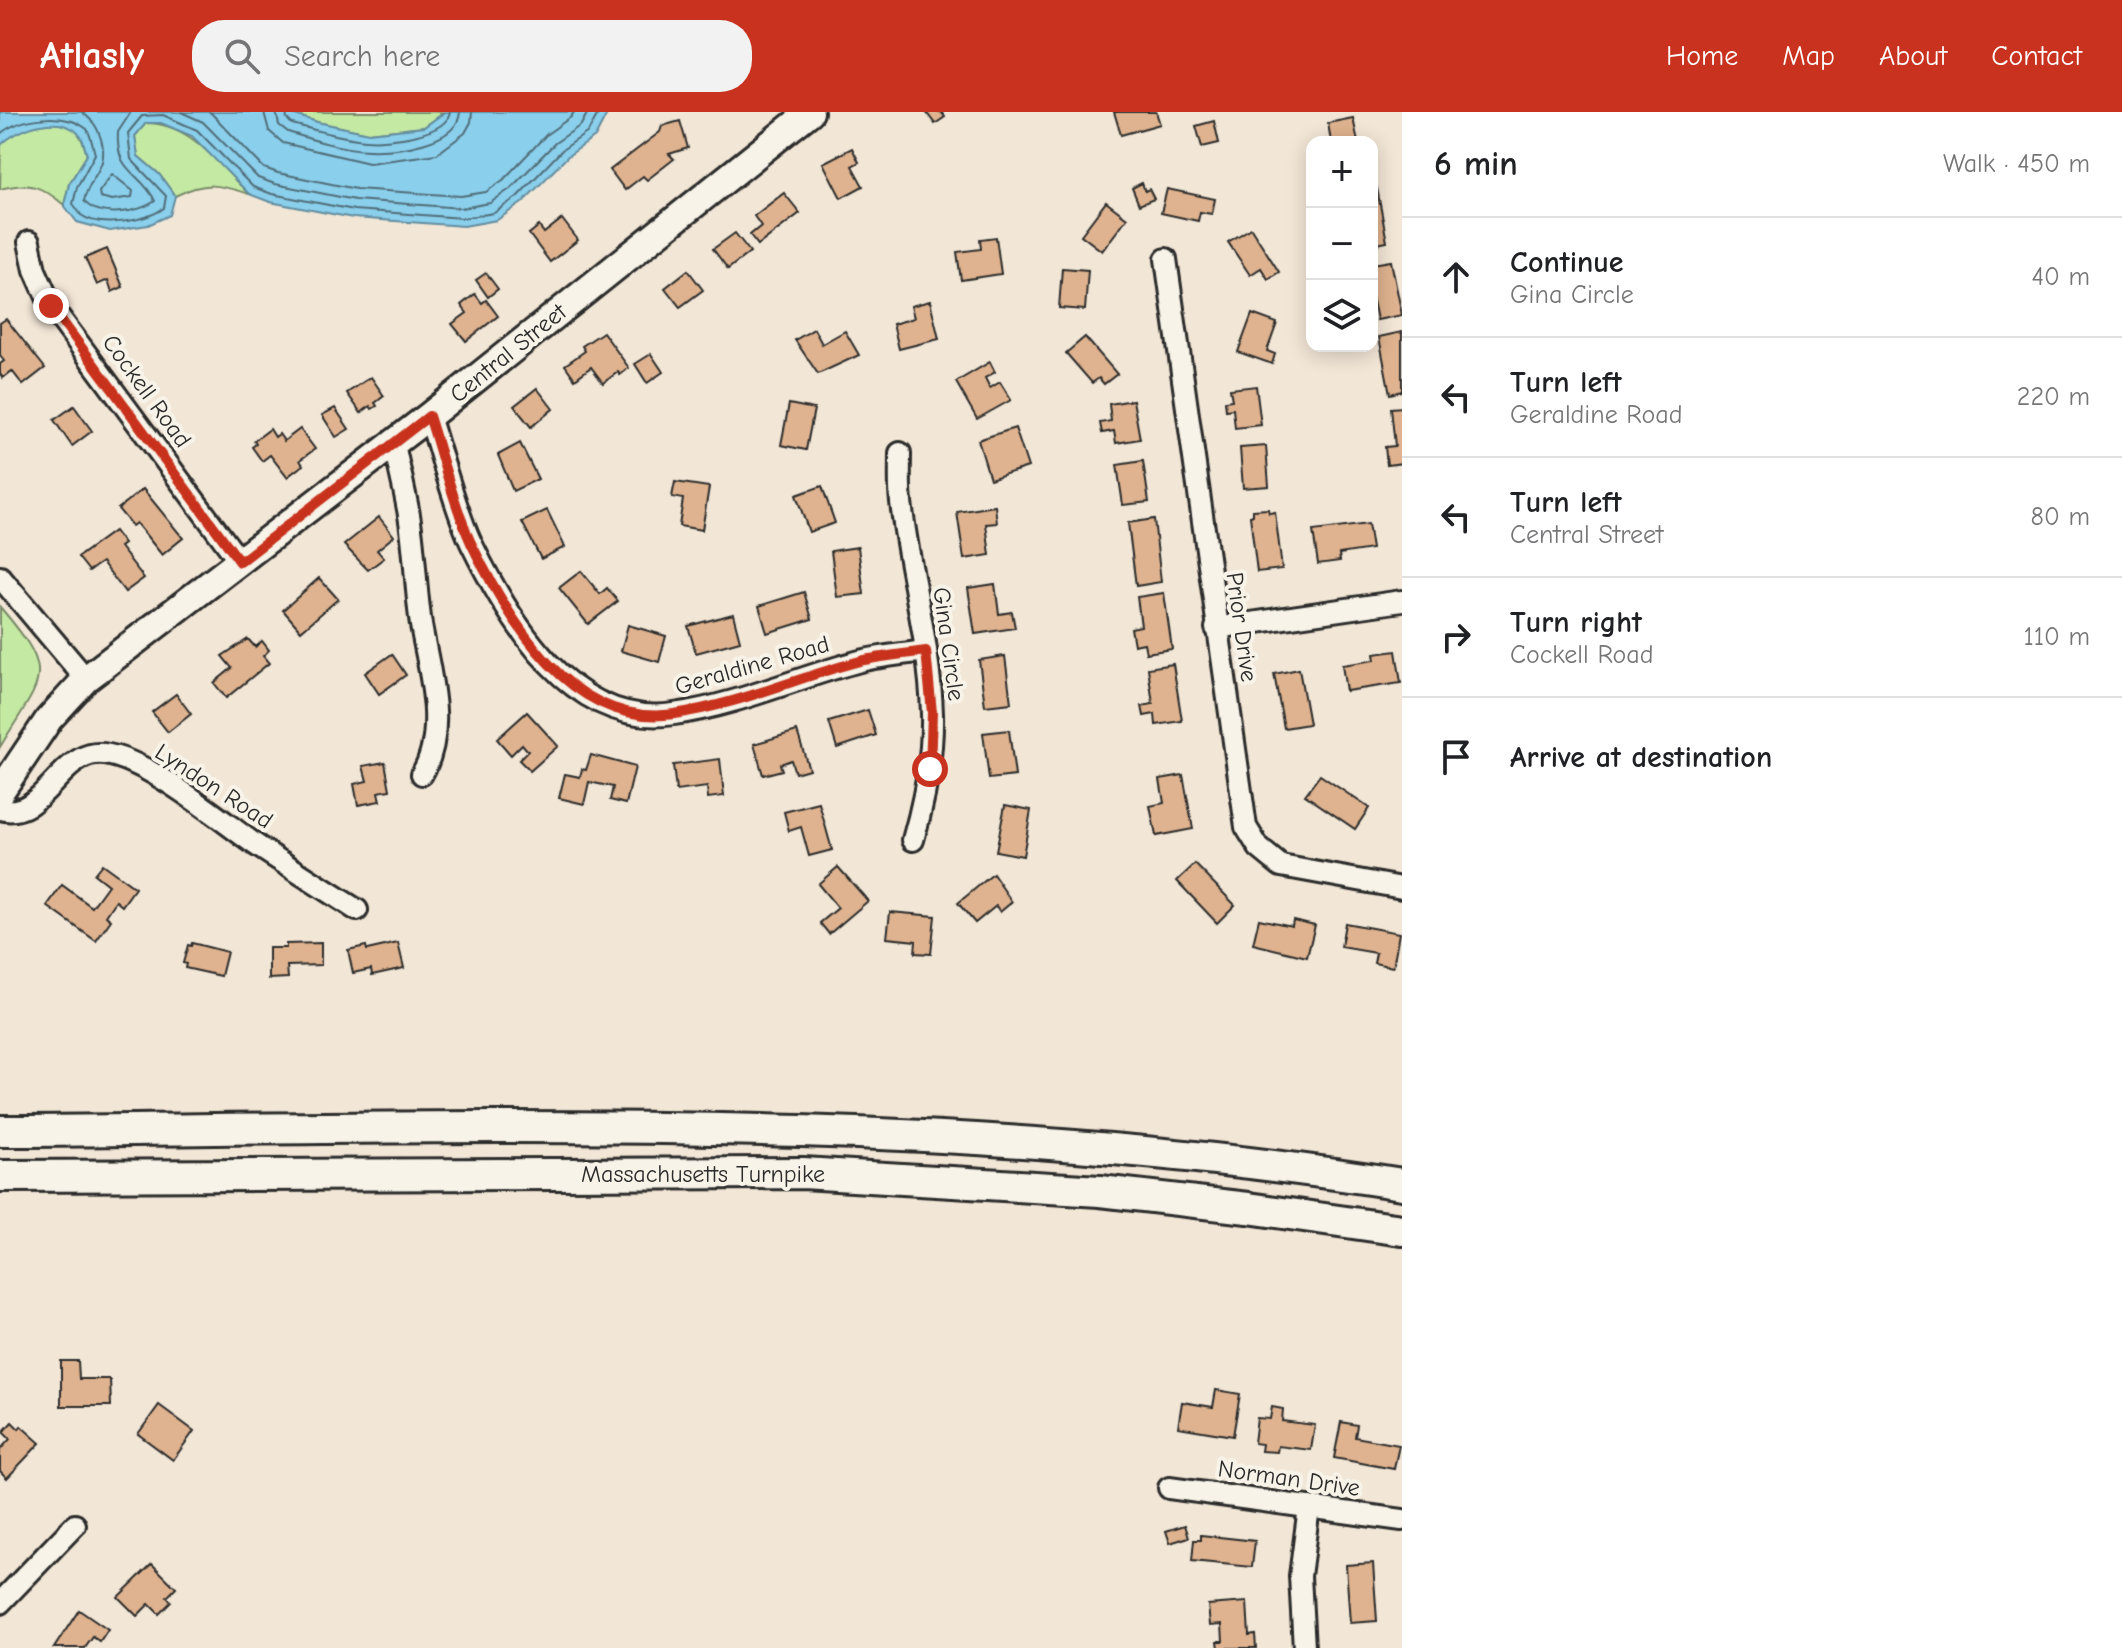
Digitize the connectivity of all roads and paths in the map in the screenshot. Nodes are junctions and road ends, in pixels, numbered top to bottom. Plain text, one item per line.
1 (810, 112) edge
2 (29, 242) dead end
3 (1166, 259) dead end
4 (429, 416) junction
5 (394, 444) junction
6 (900, 453) dead end
7 (240, 562) junction
8 (0, 577) edge
9 (1402, 601) edge
10 (1216, 628) junction
11 (926, 651) junction
12 (86, 679) junction
13 (422, 774) dead end
14 (0, 792) edge
15 (0, 809) edge
16 (913, 840) dead end
17 (1402, 888) edge
18 (357, 910) dead end
19 (0, 1131) edge
20 (0, 1176) edge
21 (1402, 1184) edge
22 (1402, 1230) edge
23 (1169, 1488) dead end
24 (1309, 1507) junction
25 (1402, 1520) edge
26 (75, 1525) dead end
27 (0, 1603) edge
28 (1304, 1648) edge

1 - 4 main road, Central Street
2 - 7 street, Cockell Road
3 - 10 street, Prior Drive
4 - 5 main road, Central Street
4 - 11 street, Geraldine Road
5 - 7 main road, Central Street
5 - 13 street
6 - 11 street, Gina Circle
7 - 12 main road, Central Street
8 - 12 street
9 - 10 street
10 - 17 street, Prior Drive
11 - 16 street, Gina Circle
12 - 14 main road, Central Street
15 - 18 street, Lyndon Road
19 - 21 highway, Massachusetts Turnpike
20 - 22 highway, Massachusetts Turnpike
23 - 24 street, Norman Drive
24 - 25 street, Norman Drive
24 - 28 street
26 - 27 street

